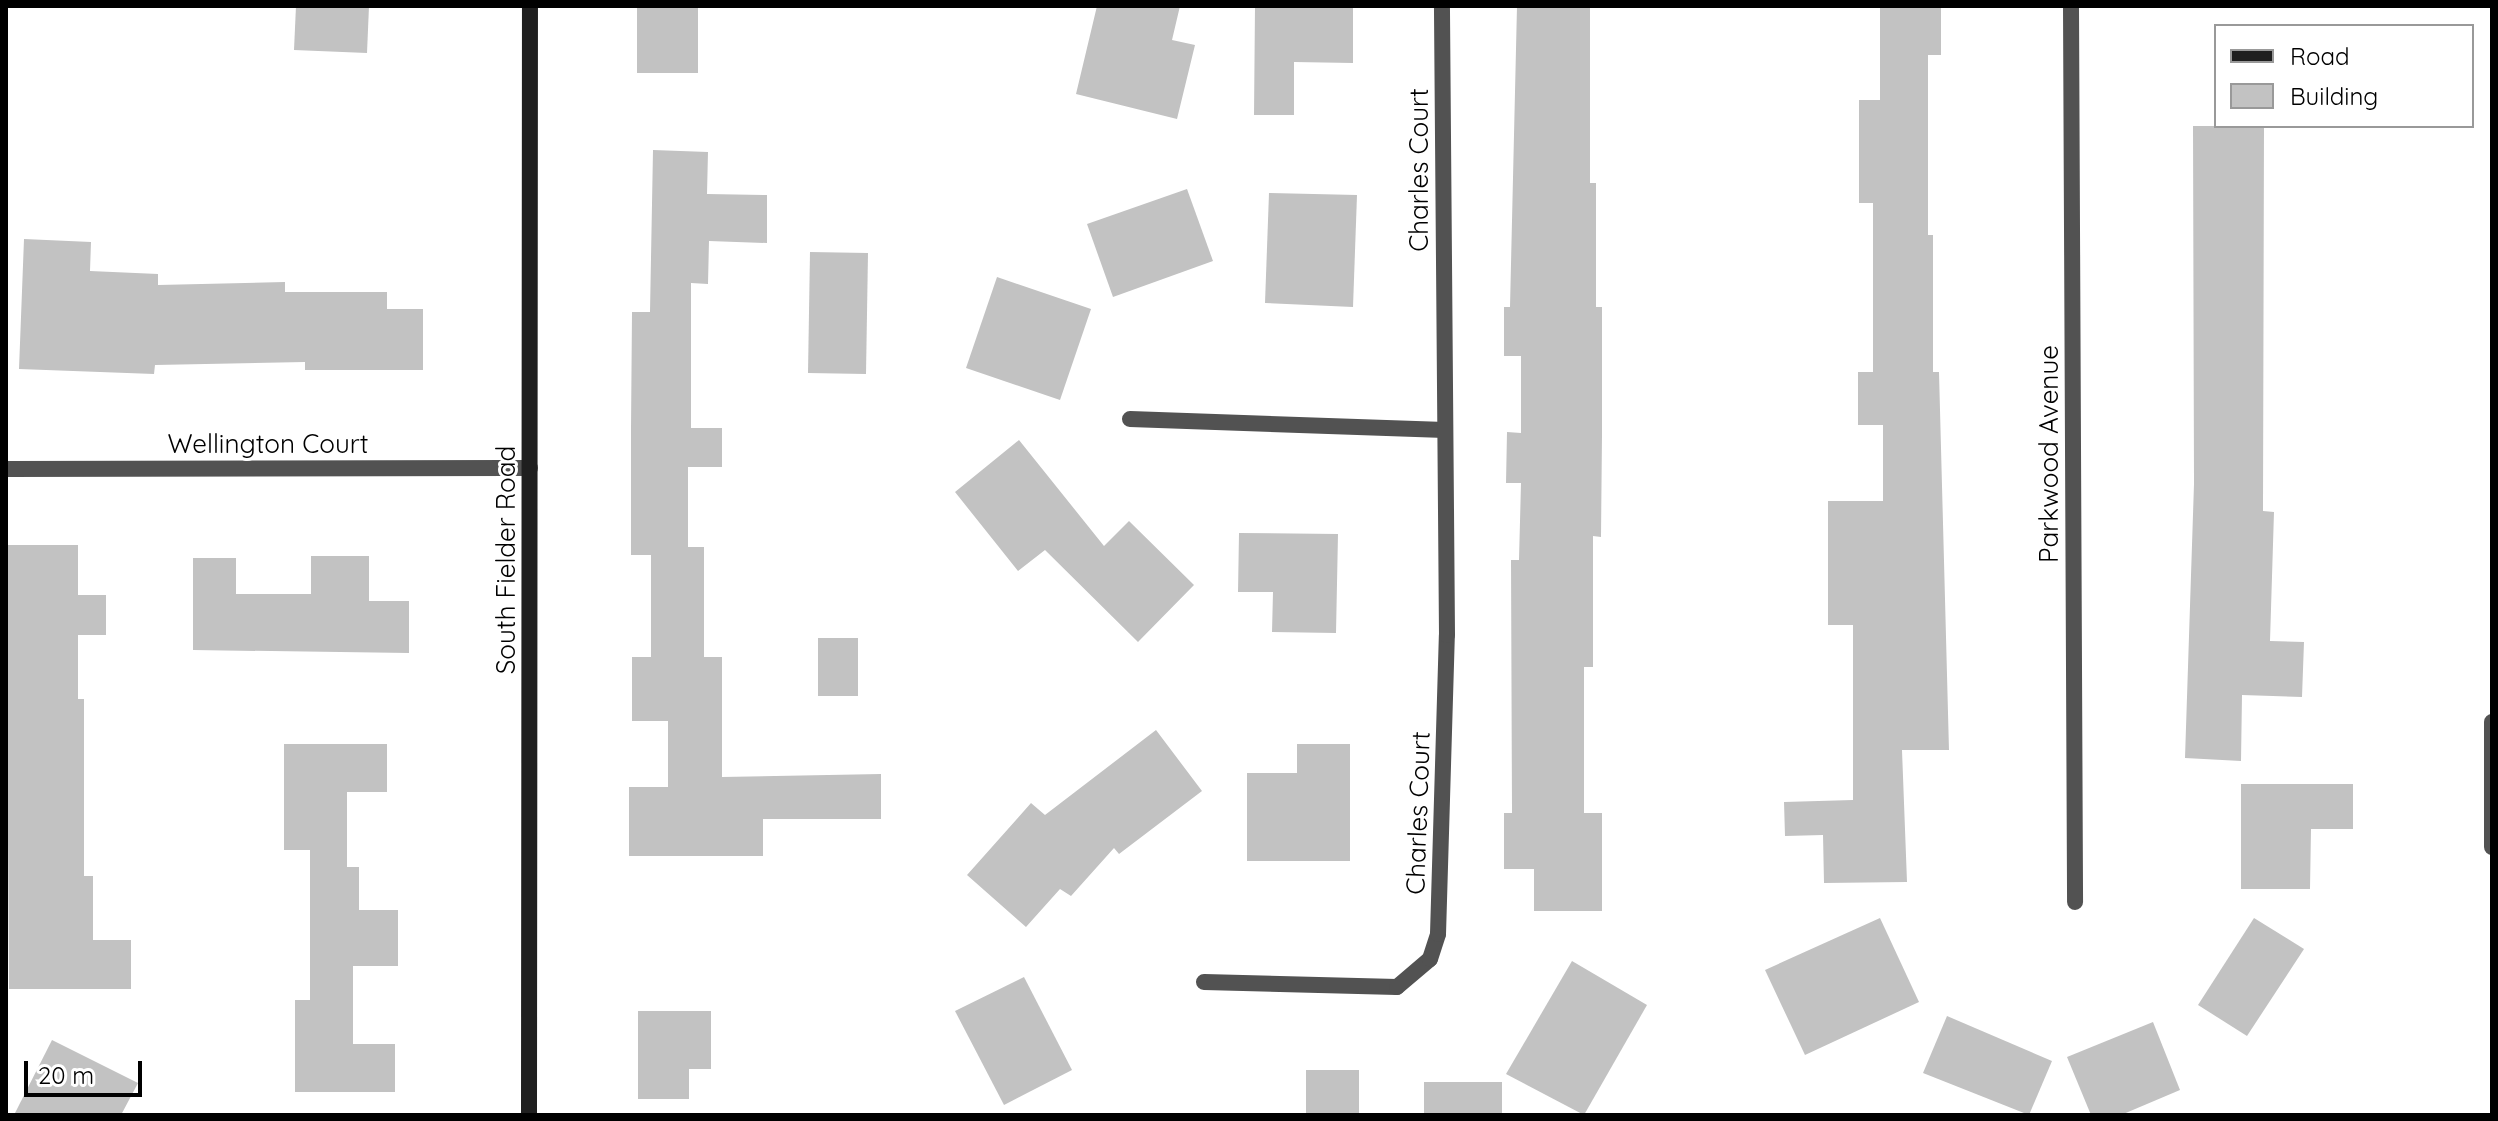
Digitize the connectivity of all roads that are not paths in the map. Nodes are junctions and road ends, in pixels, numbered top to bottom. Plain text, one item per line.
1 (530, 6) edge
2 (1442, 6) edge
3 (2071, 6) edge
4 (1130, 419) dead end
5 (1445, 430) junction
6 (530, 468) junction
7 (6, 469) edge
8 (2492, 722) edge
9 (2492, 847) edge
10 (2075, 902) dead end
11 (1204, 982) dead end
12 (529, 1115) edge

1 - 6 main road, South Fielder Road
2 - 5 street, Charles Court
3 - 10 street, Parkwood Avenue
4 - 5 street
5 - 11 street, Charles Court
6 - 7 street, Wellington Court
6 - 12 main road, South Fielder Road
8 - 9 street

